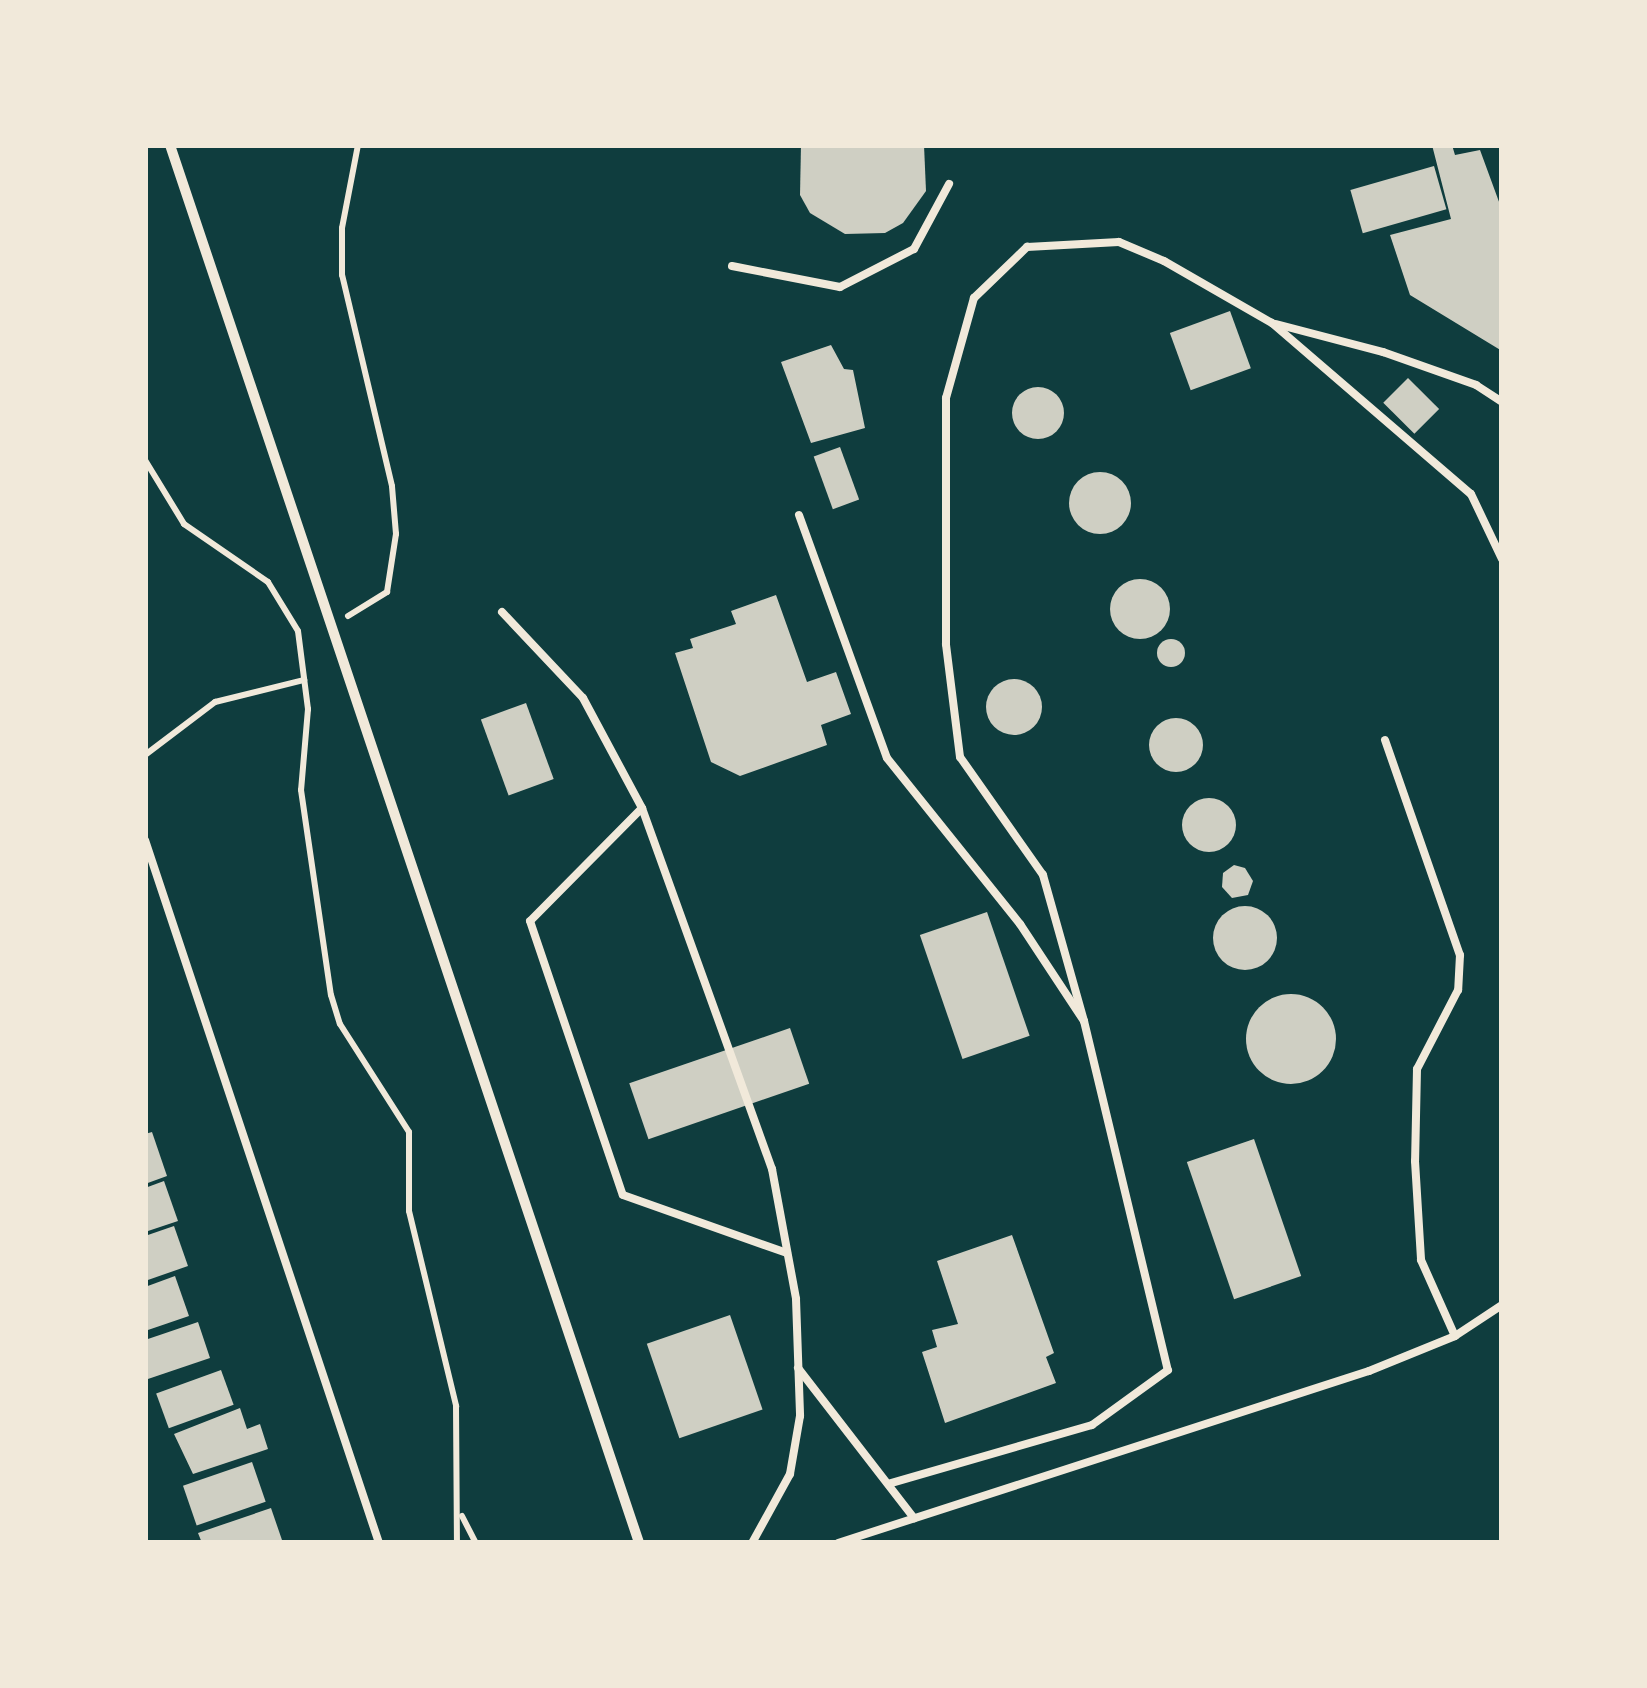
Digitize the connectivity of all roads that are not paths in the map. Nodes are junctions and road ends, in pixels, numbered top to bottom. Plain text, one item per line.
1 (170, 145) edge
2 (949, 184) dead end
3 (732, 266) dead end
4 (1272, 323) junction
5 (1502, 402) edge
6 (799, 515) dead end
7 (1502, 559) edge
8 (502, 612) dead end
9 (1385, 740) dead end
10 (642, 808) junction
11 (145, 840) edge
12 (1084, 1021) junction
13 (787, 1253) junction
14 (1502, 1305) edge
15 (1455, 1336) junction
16 (798, 1368) junction
17 (888, 1484) junction
18 (914, 1518) junction
19 (379, 1543) edge
20 (639, 1543) edge
21 (752, 1543) edge
22 (838, 1543) edge

1 - 20 street
2 - 3 lane
4 - 5 lane
4 - 7 lane
4 - 12 lane
6 - 12 lane
8 - 10 lane
9 - 15 lane
10 - 13 lane
10 - 13 lane
11 - 19 lane
12 - 17 lane
13 - 16 lane
14 - 15 lane
15 - 18 lane
16 - 17 lane
16 - 21 lane
17 - 18 lane
18 - 22 lane

